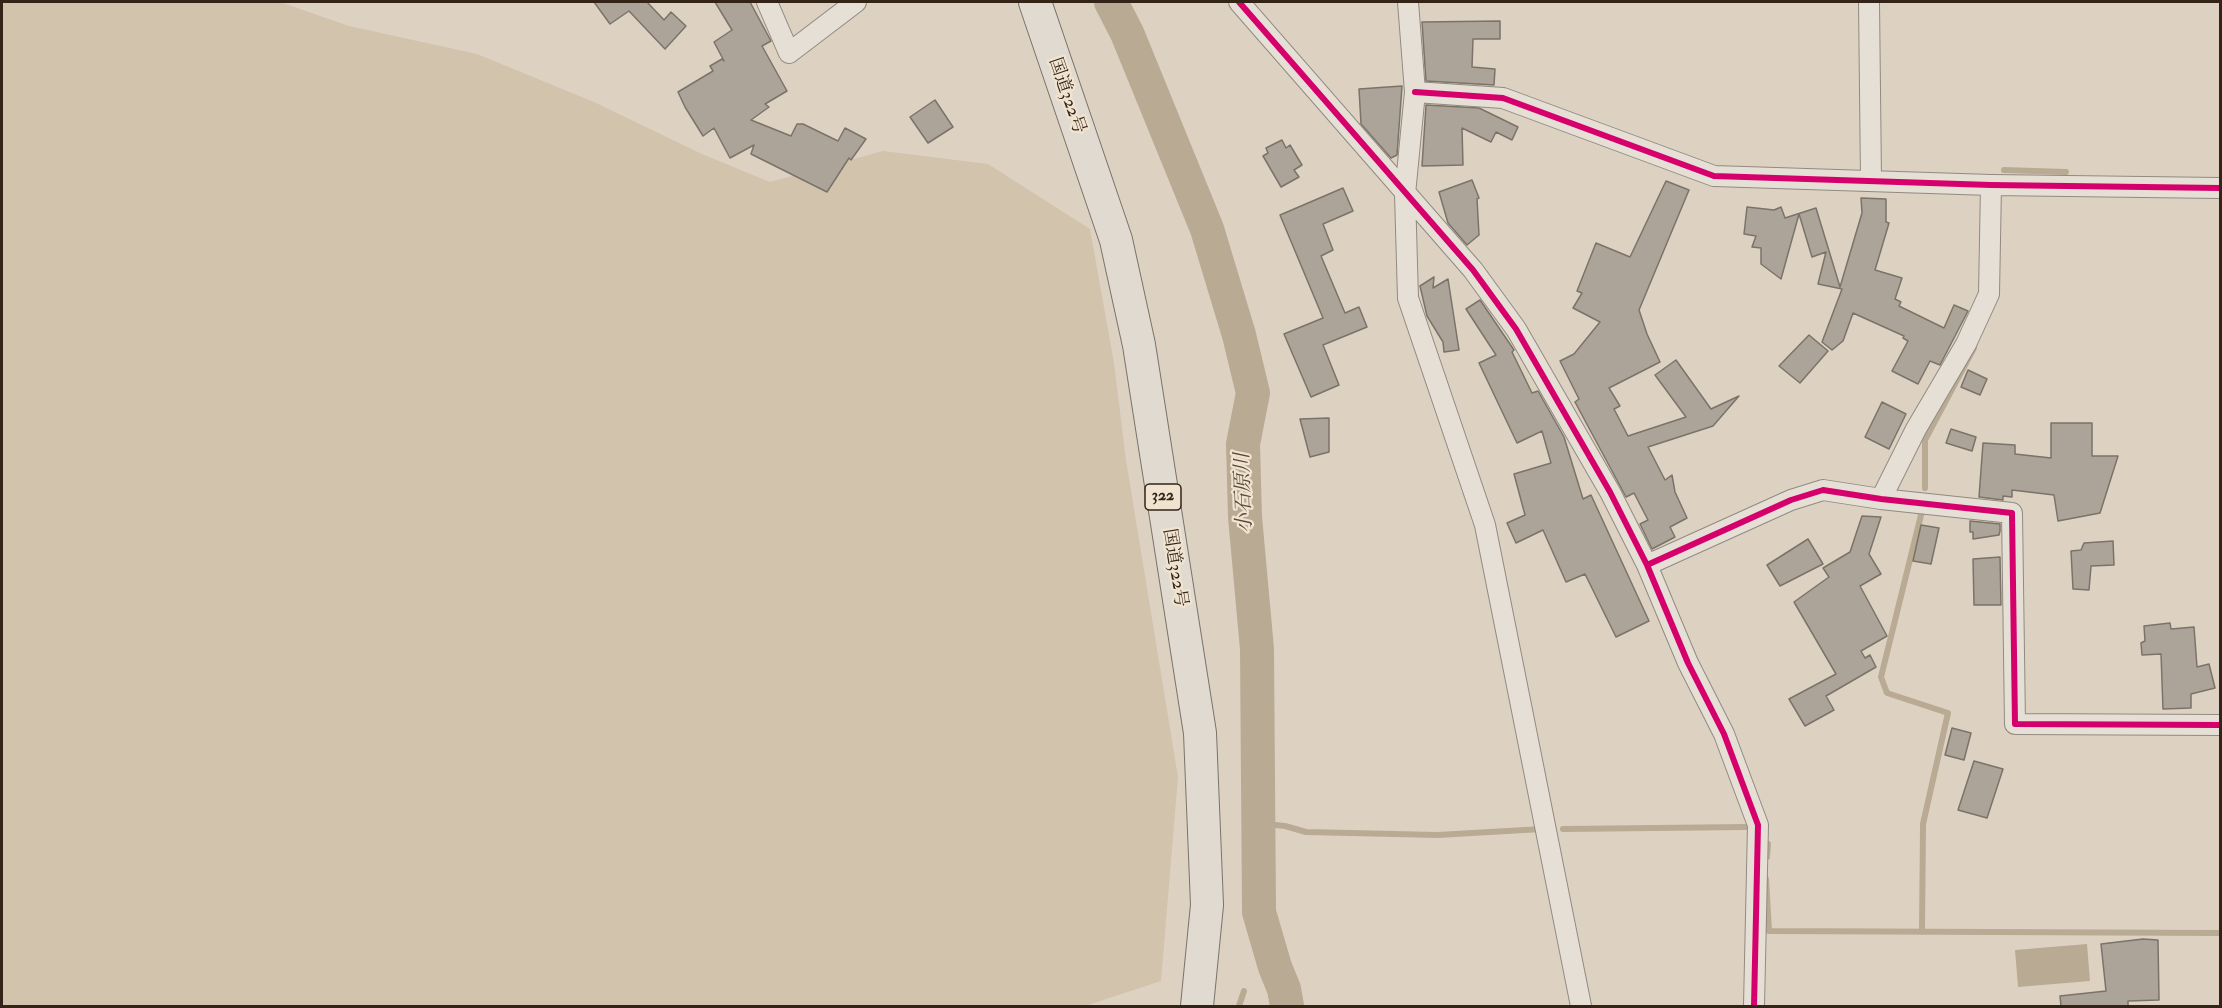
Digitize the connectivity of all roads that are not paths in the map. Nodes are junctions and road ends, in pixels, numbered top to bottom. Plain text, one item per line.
1 (767, 2) edge
2 (856, 2) edge
3 (1035, 2) edge
4 (1239, 2) edge
5 (1408, 2) edge
6 (1869, 2) edge
7 (1415, 92) junction
8 (1871, 180) junction
9 (1991, 185) junction
10 (2220, 188) edge
11 (1405, 194) junction
12 (1881, 499) junction
13 (1647, 565) junction
14 (2220, 725) edge
15 (1197, 1006) edge
16 (1581, 1006) edge
17 (1754, 1006) edge

1 - 2 street
3 - 15 highway, 国道322号 / 322
4 - 11 street
5 - 7 street
6 - 8 street
7 - 8 street
7 - 11 street
8 - 9 street
9 - 10 street
9 - 12 street
11 - 13 street
11 - 16 street
12 - 13 street
12 - 14 street
13 - 17 street

